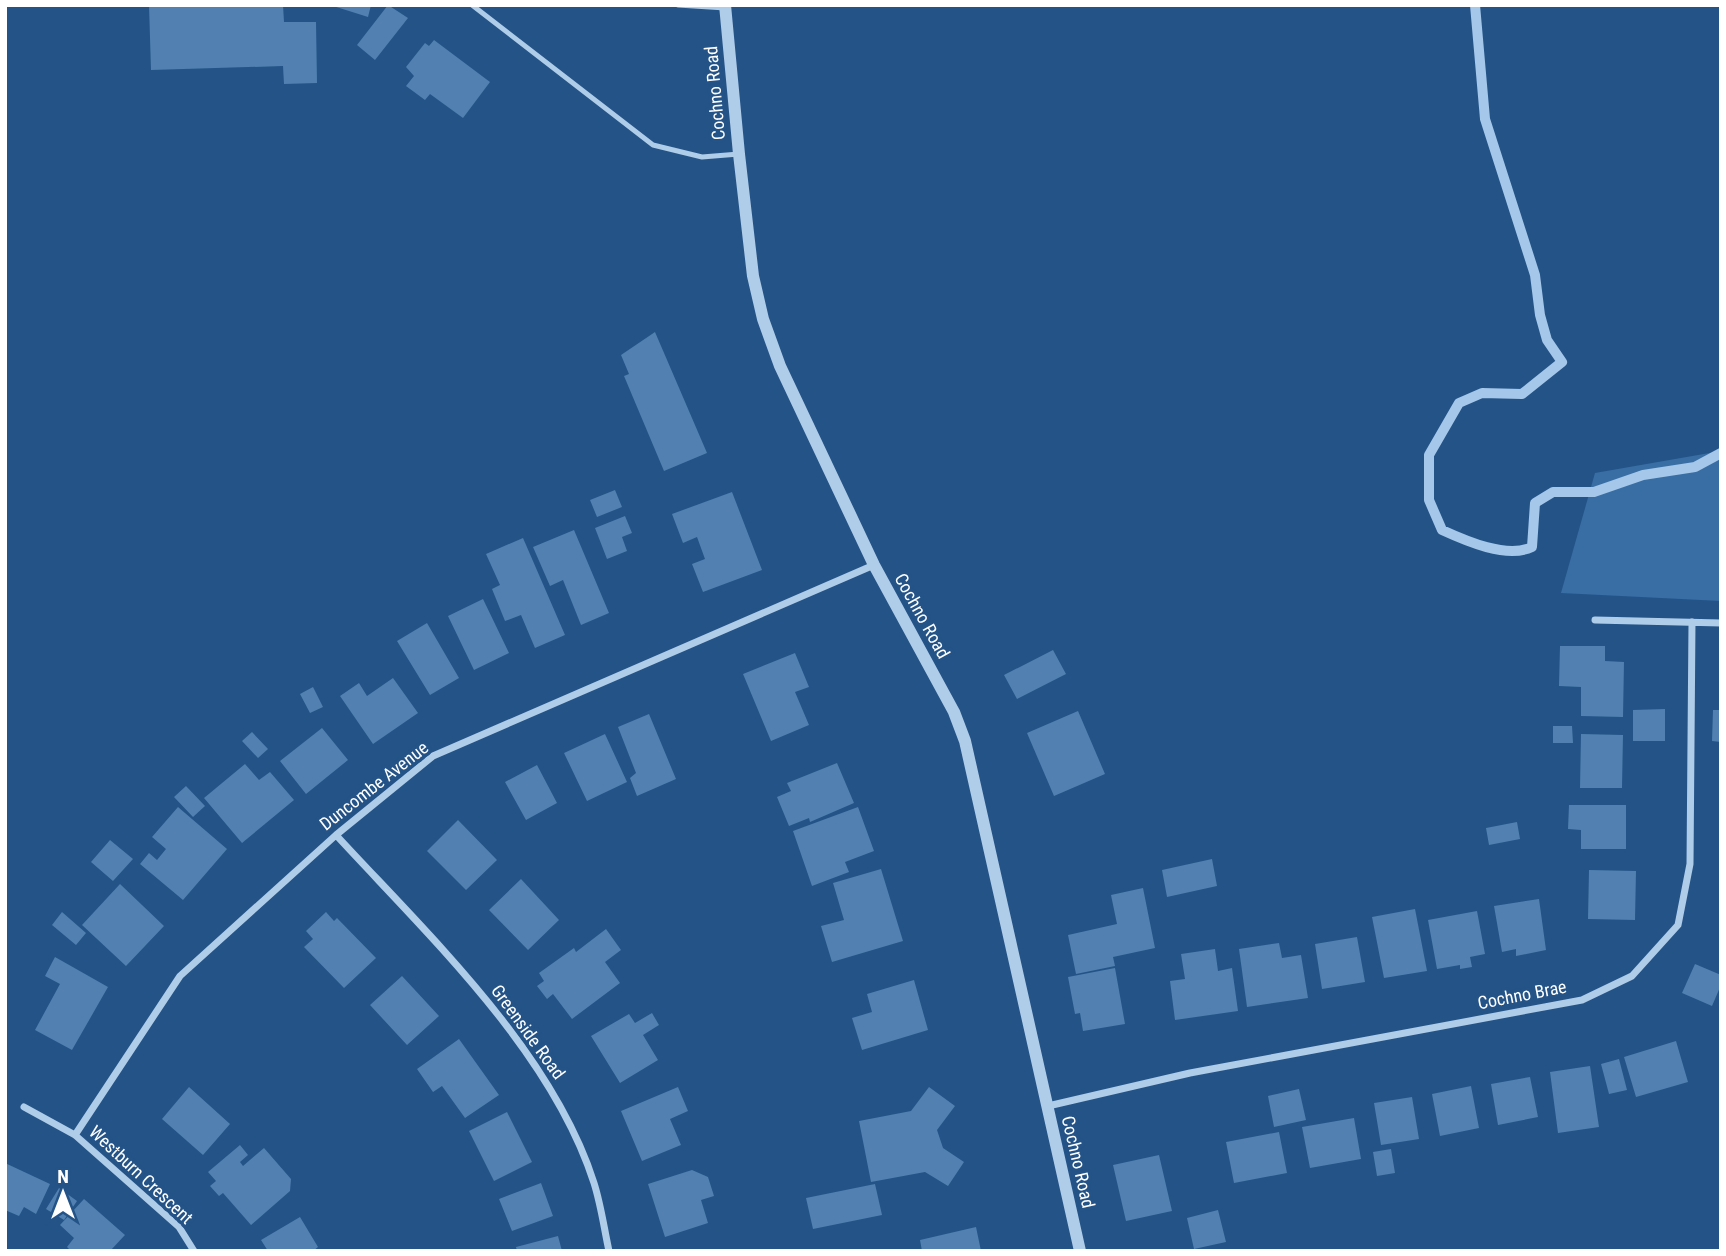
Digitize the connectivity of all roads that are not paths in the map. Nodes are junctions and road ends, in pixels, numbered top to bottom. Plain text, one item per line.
1 (472, 5) edge
2 (678, 5) edge
3 (725, 7) edge
4 (738, 154) junction
5 (874, 565) junction
6 (1595, 620) dead end
7 (1692, 622) junction
8 (1721, 623) edge
9 (336, 835) junction
10 (1048, 1106) junction
11 (24, 1107) dead end
12 (75, 1135) junction
13 (194, 1251) edge
14 (609, 1251) edge
15 (1080, 1251) edge

1 - 4 lane
2 - 3 lane
3 - 4 street, Cochno Road
4 - 5 street, Cochno Road
5 - 9 street, Duncombe Avenue
5 - 10 street, Cochno Road
6 - 7 street
7 - 8 street
7 - 10 street, Cochno Brae
9 - 12 street, Duncombe Avenue
9 - 14 street, Greenside Road
10 - 15 street, Cochno Road
11 - 12 street, Westburn Crescent
12 - 13 street, Westburn Crescent

